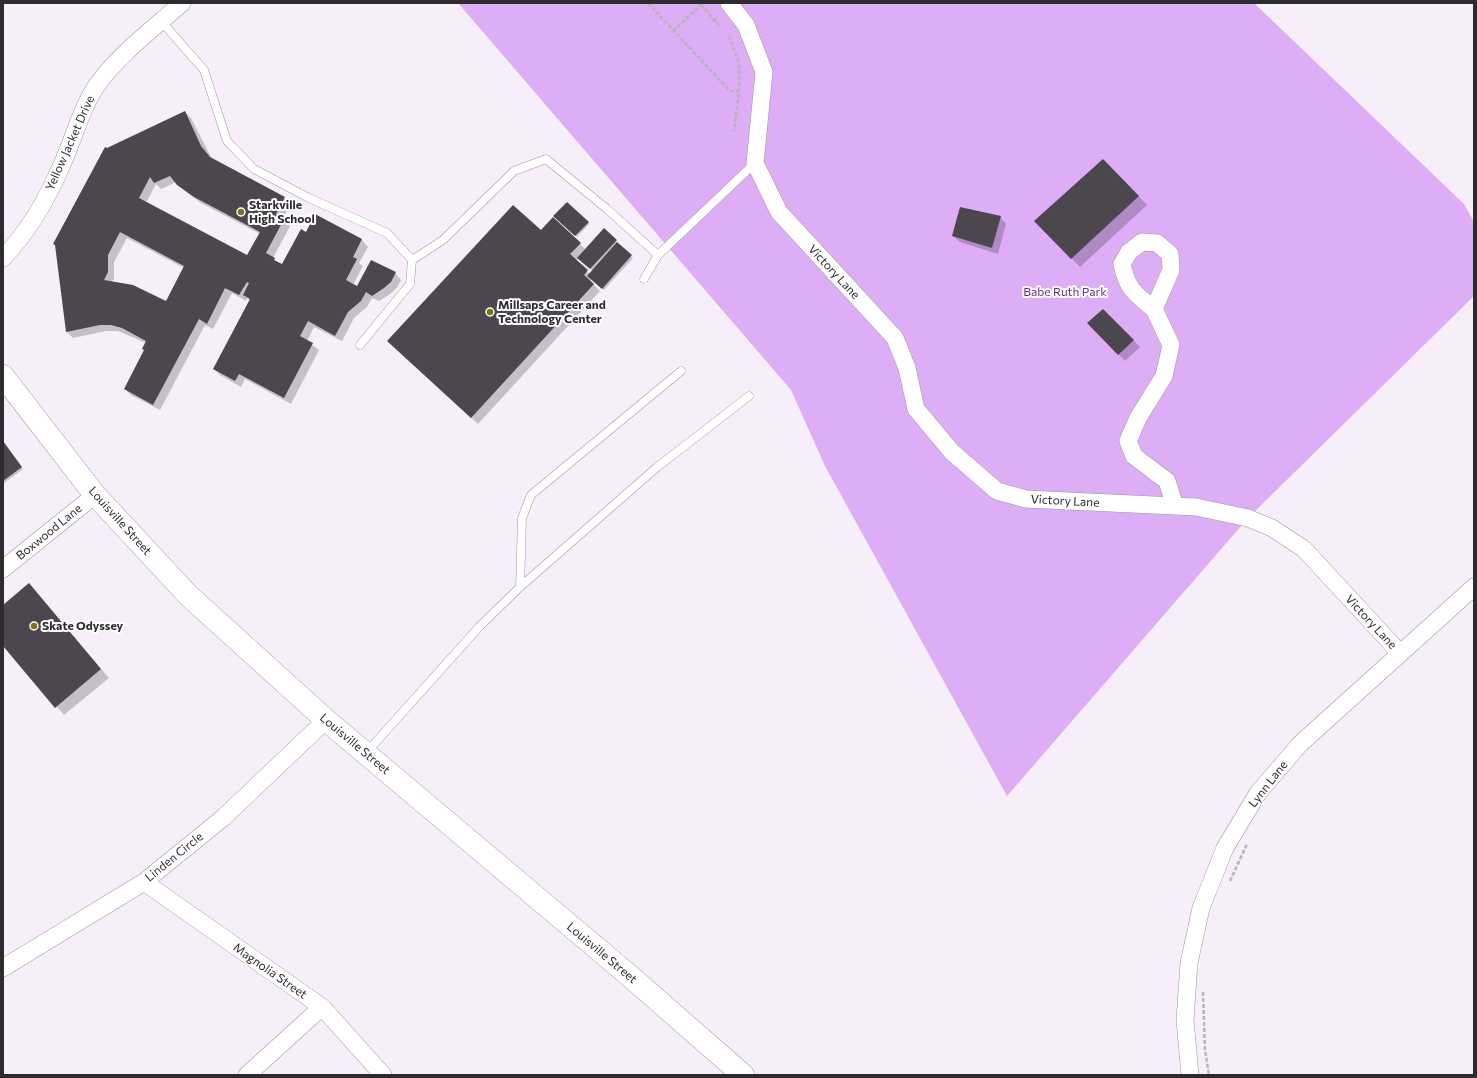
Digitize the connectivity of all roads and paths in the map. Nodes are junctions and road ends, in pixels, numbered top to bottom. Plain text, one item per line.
1 (182, 3) edge
2 (648, 3) edge
3 (729, 3) edge
4 (700, 4) edge
5 (161, 21) junction
6 (720, 25) dead end
7 (674, 31) junction
8 (729, 36) dead end
9 (739, 92) junction
10 (734, 131) dead end
11 (755, 163) junction
12 (658, 255) junction
13 (3, 258) edge
14 (412, 260) junction
15 (644, 279) dead end
16 (1154, 309) dead end
17 (360, 345) dead end
18 (681, 371) dead end
19 (3, 376) edge
20 (749, 396) dead end
21 (95, 495) junction
22 (1176, 506) junction
23 (3, 569) edge
24 (520, 586) junction
25 (1474, 587) edge
26 (1400, 653) junction
27 (326, 720) junction
28 (366, 753) junction
29 (1248, 842) dead end
30 (144, 882) junction
31 (1229, 882) dead end
32 (3, 968) edge
33 (1203, 985) dead end
34 (322, 1007) junction
35 (247, 1075) edge
36 (383, 1075) edge
37 (743, 1075) edge
38 (1190, 1075) edge
39 (1209, 1075) edge

1 - 5 street, Yellow Jacket Drive
2 - 7 path
3 - 11 street
4 - 6 path
4 - 7 path
5 - 13 street, Yellow Jacket Drive
5 - 14 lane
7 - 9 path
8 - 9 path
9 - 10 path
11 - 12 lane
11 - 22 street, Victory Lane
12 - 14 lane
12 - 15 lane
14 - 17 lane
16 - 22 street
18 - 24 lane
19 - 21 main road, Louisville Street
20 - 24 lane
21 - 23 street, Boxwood Lane
21 - 27 main road, Louisville Street
22 - 26 street, Victory Lane
24 - 28 lane
25 - 26 street, Lynn Lane
26 - 38 street, Lynn Lane
27 - 28 main road, Louisville Street
27 - 30 street, Linden Circle
28 - 37 main road, Louisville Street
29 - 31 path
30 - 32 street, Linden Circle
30 - 34 street, Magnolia Street
33 - 39 path
34 - 35 street
34 - 36 street, Magnolia Street

